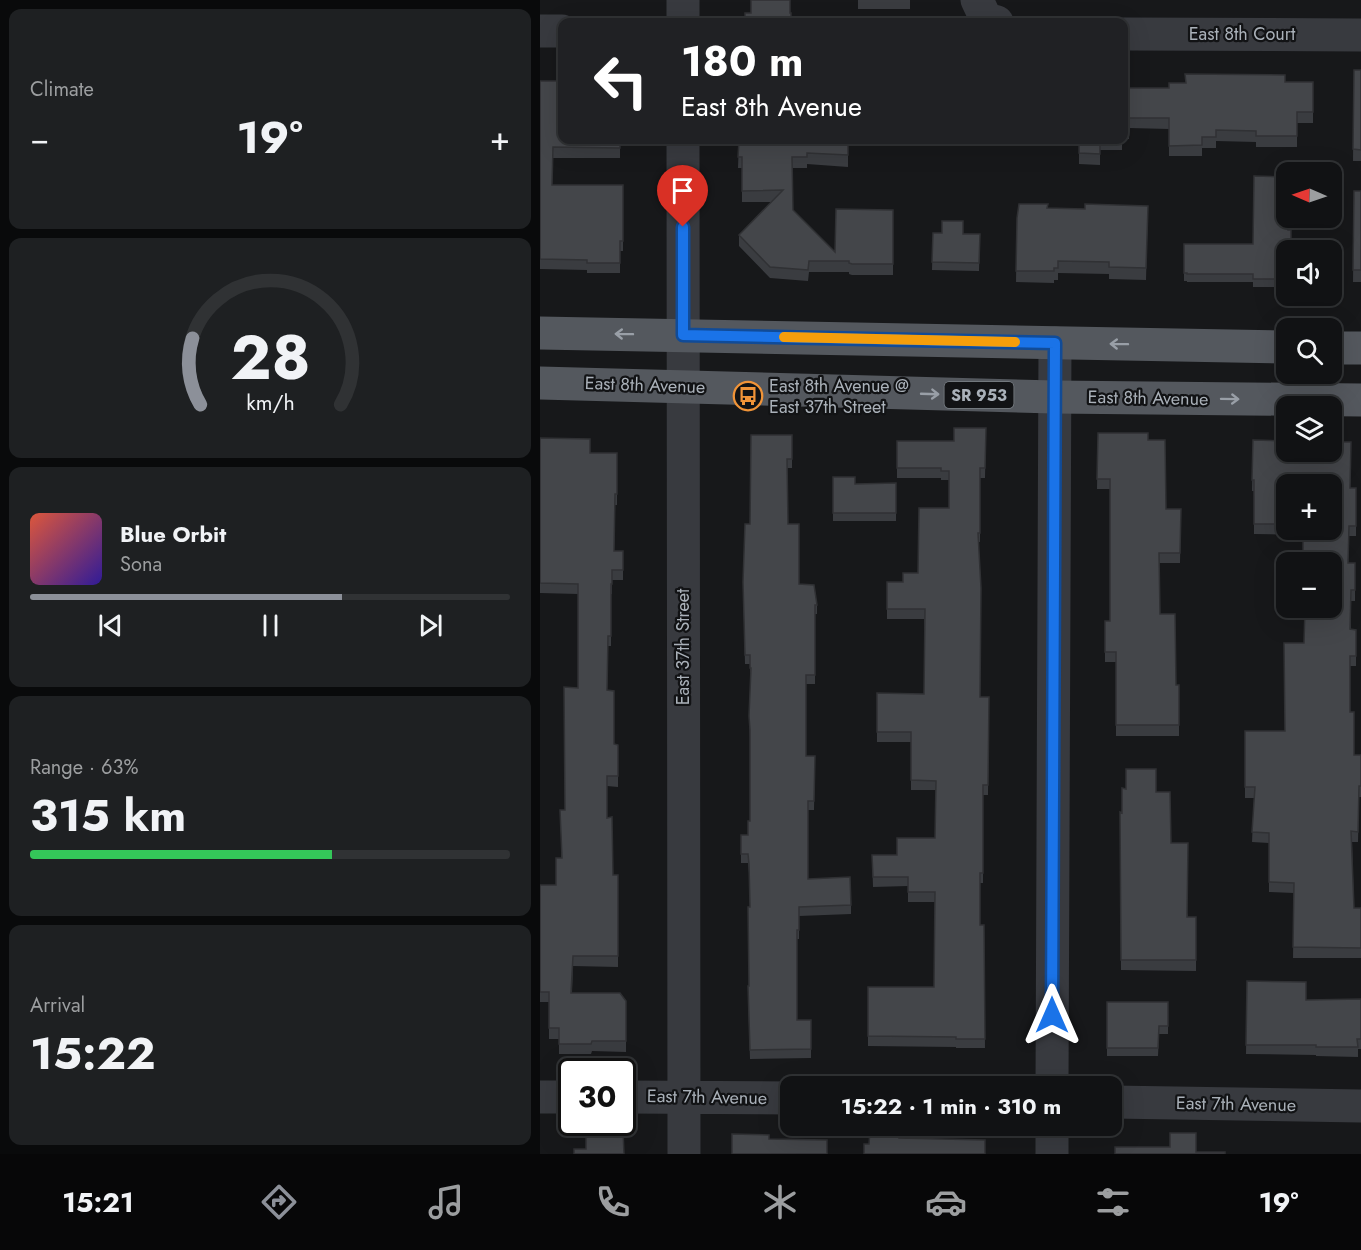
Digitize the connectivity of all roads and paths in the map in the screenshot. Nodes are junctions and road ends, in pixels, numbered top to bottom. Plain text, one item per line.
1 (683, 0) edge
2 (683, 18) edge
3 (540, 31) edge
4 (558, 31) edge
5 (1128, 34) edge
6 (1361, 35) edge
7 (683, 144) edge
8 (540, 333) edge
9 (683, 335) junction
10 (1055, 343) junction
11 (1276, 347) edge
12 (1342, 348) edge
13 (1361, 348) edge
14 (540, 383) edge
15 (683, 386) junction
16 (1054, 397) junction
17 (1361, 400) edge
18 (1052, 1076) edge
19 (540, 1097) edge
20 (558, 1097) edge
21 (636, 1097) edge
22 (684, 1097) junction
23 (780, 1098) edge
24 (1122, 1102) edge
25 (1361, 1106) edge
26 (1052, 1136) edge
27 (684, 1154) edge
28 (1052, 1154) edge

1 - 2 street
3 - 4 street
5 - 6 street, East 8th Court
7 - 9 street, East 37th Street
9 -> 8 main road
9 - 10 main road
9 - 15 street, East 37th Street
11 -> 10 main road
10 - 16 street
12 - 13 main road
14 - 15 main road, East 8th Avenue / SR 953
15 -> 16 main road, East 8th Avenue / SR 953
15 - 22 street, East 37th Street
16 -> 17 main road, East 8th Avenue / SR 953
16 - 18 street
19 - 20 street
21 - 22 street, East 7th Avenue
22 - 23 street, East 7th Avenue
22 - 27 street, East 37th Street
24 - 25 street, East 7th Avenue
26 - 28 street

